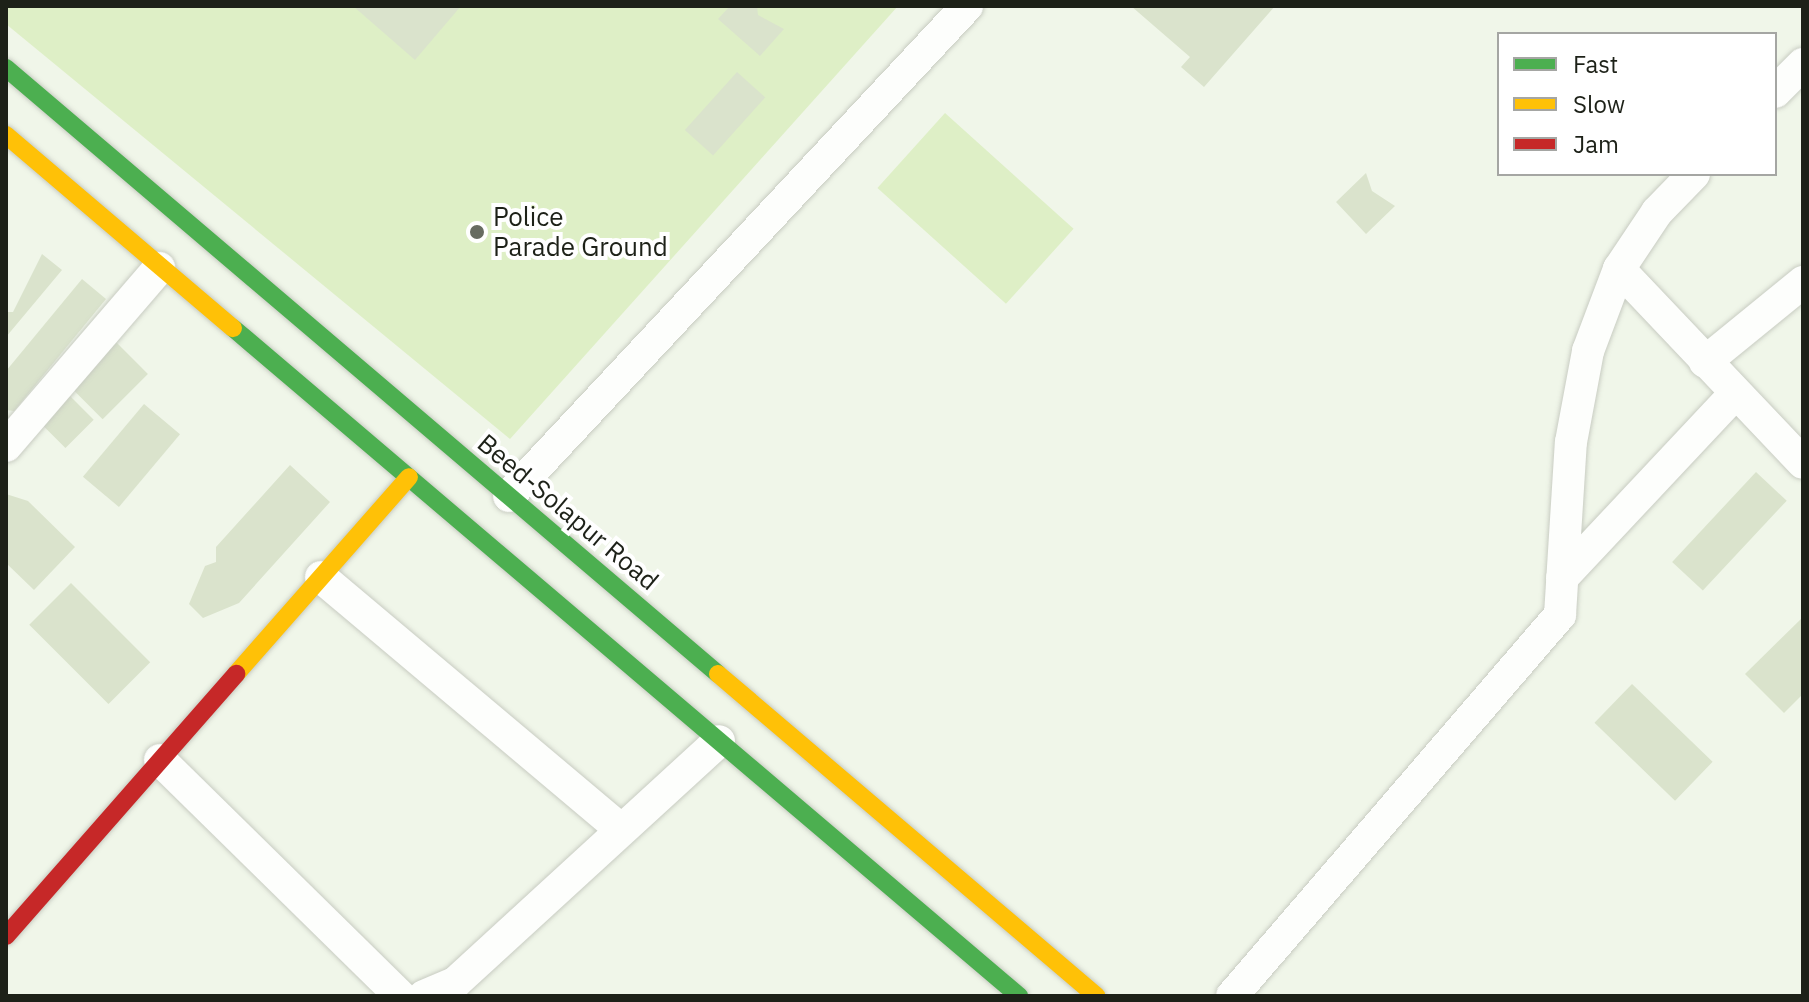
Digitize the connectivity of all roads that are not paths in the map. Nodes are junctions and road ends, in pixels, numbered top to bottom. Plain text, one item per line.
1 (967, 6) edge
2 (1803, 64) edge
3 (6, 68) edge
4 (1777, 90) edge
5 (6, 135) edge
6 (1692, 176) edge
7 (159, 268) junction
8 (1619, 269) junction
9 (1803, 282) edge
10 (1705, 362) junction
11 (1735, 394) junction
12 (6, 446) edge
13 (1803, 463) edge
14 (409, 477) junction
15 (509, 496) junction
16 (321, 577) junction
17 (1562, 578) junction
18 (719, 741) junction
19 (160, 760) junction
20 (621, 830) junction
21 (6, 936) edge
22 (400, 996) edge
23 (424, 996) edge
24 (1019, 996) edge
25 (1096, 996) edge
26 (1232, 996) edge

1 - 15 street
2 - 4 street
3 - 15 main road, Beed-Solapur Road
5 - 7 main road
6 - 8 street
7 - 12 street
7 - 14 main road
8 - 10 street
8 - 17 street
9 - 10 street
10 - 11 street
11 - 13 street
11 - 17 street
14 - 16 main road
14 - 18 main road
15 - 25 main road, Beed-Solapur Road
16 - 19 main road
16 - 20 street
17 - 26 street
18 - 20 street
18 - 24 main road
19 - 21 main road
19 - 22 street
20 - 23 street

